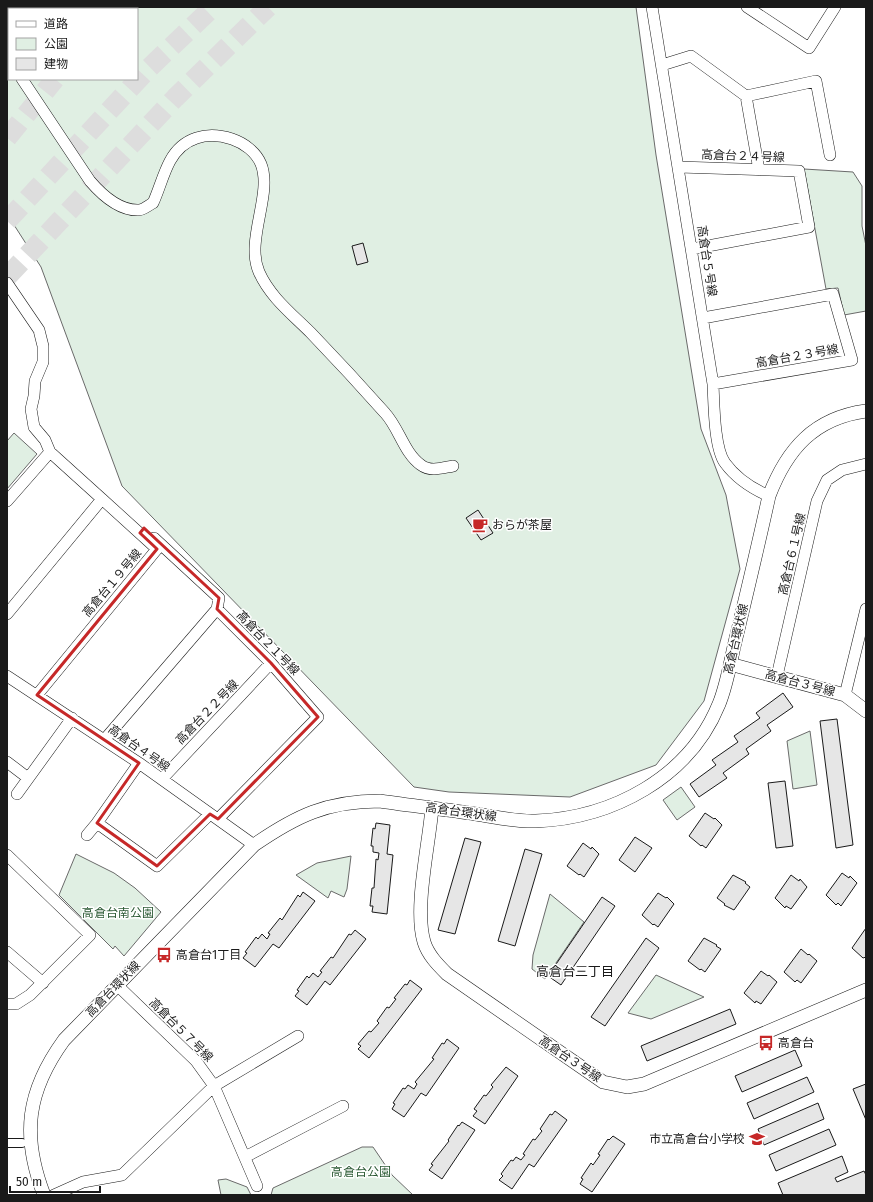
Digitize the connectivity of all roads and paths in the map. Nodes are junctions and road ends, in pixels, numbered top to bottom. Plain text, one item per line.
1 (652, 7) edge
2 (835, 7) edge
3 (750, 8) edge
4 (662, 65) junction
5 (23, 80) edge
6 (746, 96) junction
7 (830, 155) dead end
8 (679, 168) junction
9 (759, 170) junction
10 (692, 249) junction
11 (7, 283) edge
12 (703, 318) junction
13 (713, 384) junction
14 (866, 412) edge
15 (50, 452) junction
16 (866, 464) edge
17 (453, 466) dead end
18 (769, 496) junction
19 (102, 499) junction
20 (7, 501) edge
21 (140, 533) junction
22 (217, 609) junction
23 (866, 610) edge
24 (7, 614) edge
25 (861, 648) edge
26 (272, 663) junction
27 (730, 664) junction
28 (7, 676) edge
29 (777, 676) junction
30 (37, 695) junction
31 (845, 695) junction
32 (866, 711) edge
33 (72, 718) junction
34 (105, 739) junction
35 (7, 762) edge
36 (139, 763) junction
37 (28, 778) junction
38 (162, 779) junction
39 (17, 794) dead end
40 (432, 808) junction
41 (214, 817) junction
42 (97, 823) junction
43 (87, 835) dead end
44 (254, 846) junction
45 (7, 855) edge
46 (7, 952) edge
47 (43, 983) junction
48 (117, 985) junction
49 (866, 990) edge
50 (7, 1004) edge
51 (298, 1036) dead end
52 (214, 1086) junction
53 (344, 1106) dead end
54 (7, 1143) edge
55 (22, 1143) dead end
56 (245, 1157) junction
57 (258, 1186) dead end
58 (44, 1195) edge
59 (54, 1195) edge

1 - 4 street, 高倉台５号線
2 - 3 street
4 - 6 street
4 - 8 street, 高倉台５号線
5 - 17 street
6 - 7 street
6 - 9 street
8 - 9 street, 高倉台２４号線
8 - 10 street, 高倉台５号線
9 - 10 street, 高倉台２４号線
10 - 12 street, 高倉台５号線
11 - 15 street, 高倉台１９号線
12 - 13 street, 高倉台５号線
12 - 13 street, 高倉台２３号線
13 - 18 street, 高倉台５号線
14 - 18 street, 高倉台環状線
15 - 19 street, 高倉台１９号線
15 - 20 street
16 - 29 street, 高倉台６１号線
18 - 27 street, 高倉台環状線
19 - 21 street, 高倉台１９号線
19 - 24 street
21 - 22 street
21 - 30 street, 高倉台１９号線
22 - 26 street, 高倉台２１号線
22 - 34 street
23 - 25 street
25 - 31 street
26 - 38 street, 高倉台２２号線
26 - 41 street, 高倉台２１号線
27 - 29 street, 高倉台３号線
27 - 40 street, 高倉台環状線
28 - 30 street, 高倉台４号線
29 - 31 street, 高倉台３号線
30 - 33 street, 高倉台４号線
31 - 32 street, 高倉台３号線
33 - 34 street, 高倉台４号線
33 - 37 street
34 - 36 street, 高倉台４号線
35 - 37 street
36 - 38 street, 高倉台４号線
36 - 42 street
37 - 39 street
38 - 41 street, 高倉台４号線
40 - 44 street, 高倉台環状線
40 - 49 street, 高倉台３号線
41 - 42 street
41 - 44 street, 高倉台４号線
42 - 43 street
44 - 48 street, 高倉台環状線
45 - 47 street
46 - 47 street
47 - 50 street
48 - 52 street, 高倉台５７号線
48 - 58 street, 高倉台環状線
51 - 52 street
52 - 56 street, 高倉台５７号線
52 - 59 street
53 - 56 street
54 - 55 street
56 - 57 street, 高倉台５７号線

